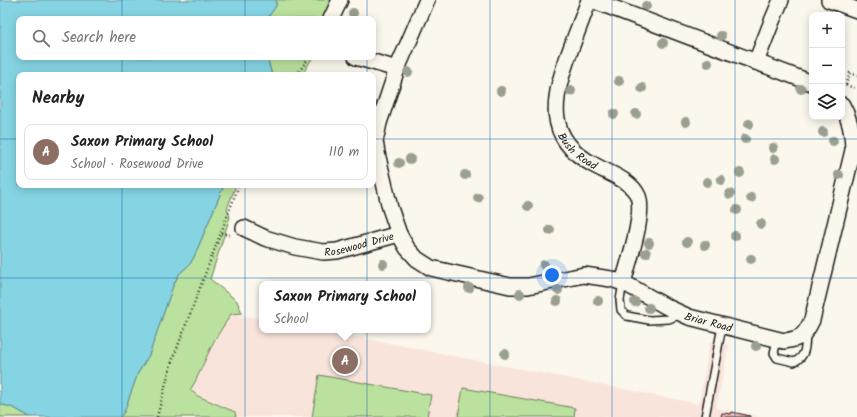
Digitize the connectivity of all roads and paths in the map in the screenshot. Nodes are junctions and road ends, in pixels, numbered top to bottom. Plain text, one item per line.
1 (340, 0) edge
2 (427, 0) edge
3 (591, 0) edge
4 (781, 0) edge
5 (829, 0) edge
6 (857, 10) edge
7 (332, 16) edge
8 (307, 60) edge
9 (366, 60) edge
10 (756, 62) junction
11 (397, 69) junction
12 (299, 72) edge
13 (857, 76) edge
14 (809, 82) edge
15 (846, 85) joint
16 (857, 89) edge
17 (845, 111) edge
18 (238, 188) edge
19 (244, 228) dead end
20 (399, 234) junction
21 (623, 283) junction
22 (682, 314) junction
23 (722, 326) junction
24 (806, 332) junction
25 (777, 340) junction
26 (158, 417) edge
27 (705, 417) edge

1 - 7 street
2 - 11 street, Rosewood Drive
3 - 10 street
3 - 21 street, Bush Road
4 - 10 street
5 - 6 street
8 - 12 path
9 - 11 street
10 - 14 street
11 - 20 street, Rosewood Drive
13 - 15 path
15 - 16 path
17 - 24 street
18 - 26 path
19 - 20 street, Rosewood Drive
20 - 21 street, Briar Road
21 - 22 street, Briar Road
21 - 22 lane
22 - 23 street, Briar Road
23 - 25 street, Briar Road
23 - 27 lane
24 - 25 street, Briar Road
24 - 25 lane

